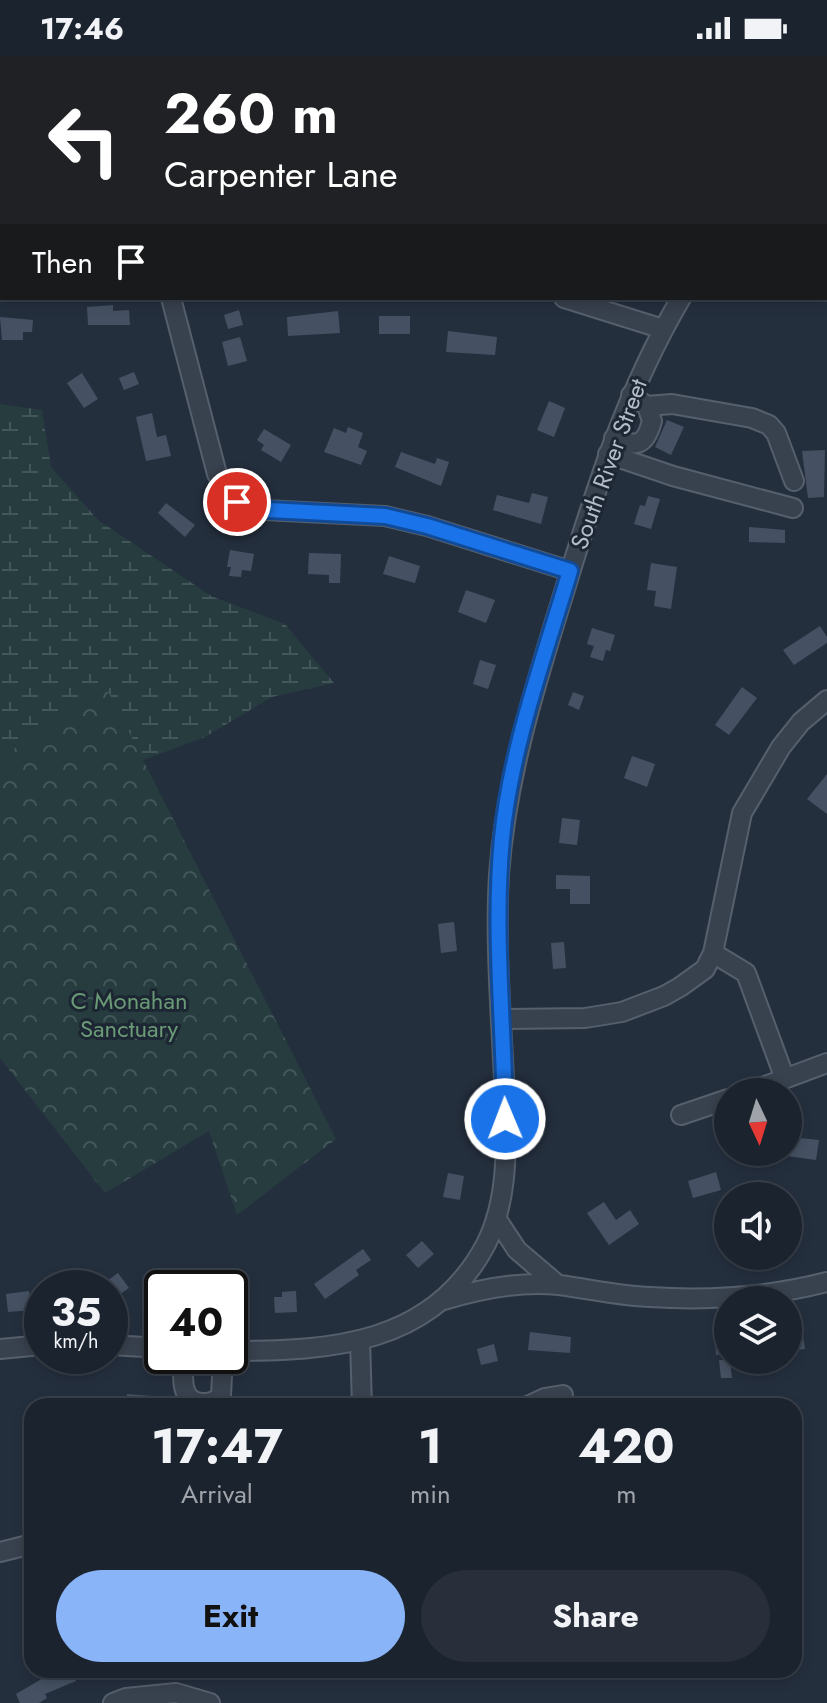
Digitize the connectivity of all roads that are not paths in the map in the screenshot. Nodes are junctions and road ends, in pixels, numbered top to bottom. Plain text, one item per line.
1 (172, 300) edge
2 (570, 300) edge
3 (680, 300) edge
4 (663, 329) junction
5 (639, 400) junction
6 (611, 446) junction
7 (794, 481) dead end
8 (793, 508) dead end
9 (570, 571) junction
10 (827, 700) edge
11 (713, 953) junction
12 (502, 1019) junction
13 (827, 1063) edge
14 (785, 1078) edge
15 (788, 1078) edge
16 (714, 1104) edge
17 (681, 1115) dead end
18 (496, 1218) junction
19 (827, 1282) edge
20 (558, 1285) junction
21 (444, 1300) junction
22 (360, 1340) junction
23 (24, 1347) edge
24 (0, 1349) edge
25 (248, 1350) edge
26 (182, 1374) edge
27 (222, 1374) edge
28 (563, 1395) dead end
29 (190, 1398) edge
30 (216, 1398) edge
31 (362, 1398) edge
32 (545, 1398) edge
33 (24, 1546) edge
34 (0, 1552) edge
35 (113, 1703) edge
36 (210, 1703) edge

1 - 9 street
2 - 4 street
3 - 4 street, South River Street
4 - 5 street, South River Street
5 - 6 street, South River Street
5 - 6 street
5 - 7 street
6 - 8 street
6 - 9 street, South River Street
9 - 12 street, South River Street
10 - 11 street
11 - 12 street
11 - 14 street
12 - 18 street, South River Street
13 - 15 street
16 - 17 street
18 - 20 street
18 - 21 street, South River Street
19 - 20 street
20 - 21 street
21 - 22 street, South River Street
22 - 25 street, South River Street
22 - 31 street
23 - 24 street
26 - 29 street
27 - 30 street
28 - 32 street
33 - 34 street
35 - 36 street

